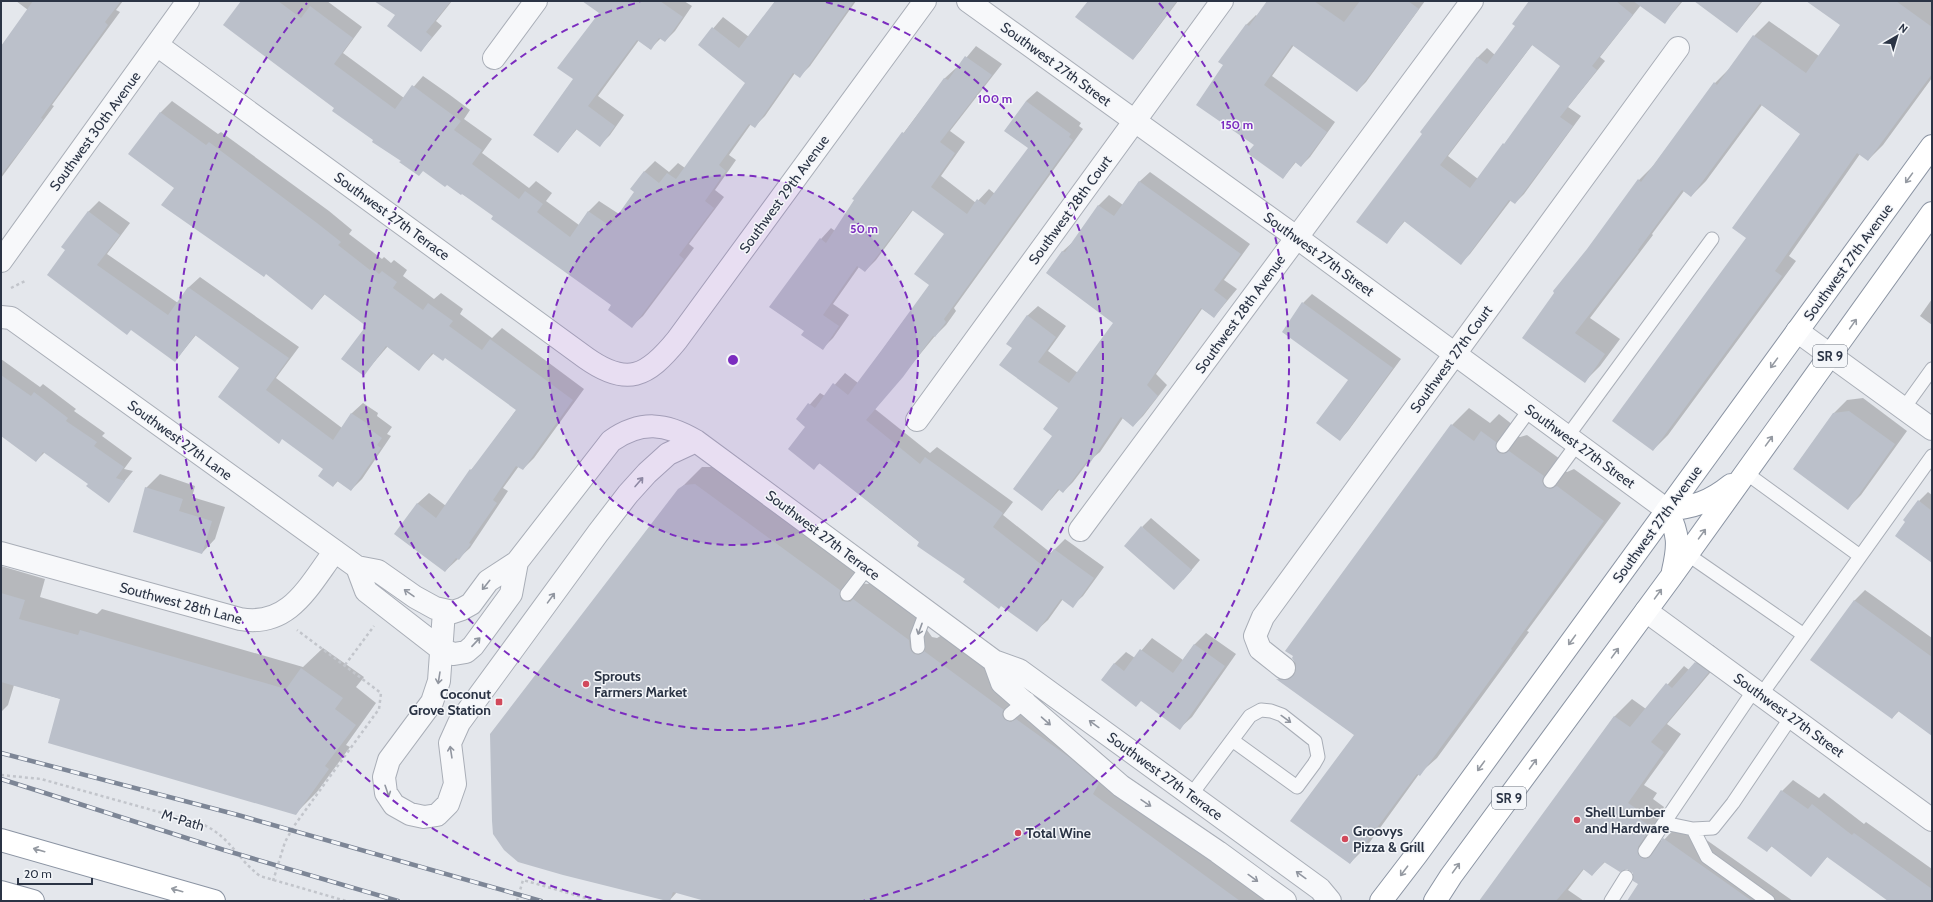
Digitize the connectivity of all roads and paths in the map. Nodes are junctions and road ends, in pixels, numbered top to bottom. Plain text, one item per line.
1 (188, 1) edge
2 (536, 1) edge
3 (925, 1) edge
4 (1222, 1) edge
5 (1472, 1) edge
6 (973, 2) edge
7 (157, 45) junction
8 (1678, 48) dead end
9 (494, 58) dead end
10 (1134, 120) junction
11 (1932, 146) edge
12 (1932, 213) edge
13 (1296, 237) junction
14 (1712, 239) dead end
15 (1, 261) edge
16 (25, 282) dead end
17 (11, 288) dead end
18 (1, 317) edge
19 (1797, 331) junction
20 (1455, 355) junction
21 (1831, 355) junction
22 (1932, 369) edge
23 (632, 375) joint
24 (1904, 408) junction
25 (1530, 409) junction
26 (917, 420) dead end
27 (1932, 429) edge
28 (1572, 440) junction
29 (696, 441) junction
30 (1503, 446) dead end
31 (1932, 456) edge
32 (1746, 473) junction
33 (1550, 481) dead end
34 (1667, 510) junction
35 (1080, 530) dead end
36 (335, 551) junction
37 (1, 553) edge
38 (1687, 554) junction
39 (1860, 556) junction
40 (518, 562) junction
41 (357, 567) junction
42 (867, 568) junction
43 (1671, 577) junction
44 (847, 594) dead end
45 (444, 611) junction
46 (1646, 611) junction
47 (926, 612) junction
48 (376, 624) dead end
49 (296, 630) dead end
50 (1804, 635) junction
51 (918, 647) dead end
52 (442, 650) junction
53 (994, 661) junction
54 (345, 666) junction
55 (1284, 668) dead end
56 (1042, 686) junction
57 (1758, 693) junction
58 (1017, 708) junction
59 (1791, 717) junction
60 (1232, 740) junction
61 (1, 775) edge
62 (1191, 795) junction
63 (1932, 820) edge
64 (1664, 823) junction
65 (1693, 829) junction
66 (1, 840) edge
67 (1644, 851) dead end
68 (1626, 877) dead end
69 (272, 881) junction
70 (1, 892) edge
71 (33, 901) edge
72 (214, 901) edge
73 (346, 901) edge
74 (517, 901) edge
75 (596, 901) edge
76 (1285, 901) edge
77 (1330, 901) edge
78 (1381, 901) edge
79 (1435, 901) edge
80 (1611, 901) edge
81 (1768, 901) edge

1 - 7 street, Southwest 30th Avenue
2 - 9 street
3 - 23 street, Southwest 29th Avenue
4 - 10 street, Southwest 28th Court
5 - 13 street, Southwest 28th Avenue
6 - 10 street, Southwest 27th Street
7 - 15 street, Southwest 30th Avenue
7 - 23 street, Southwest 27th Terrace
8 - 20 street, Southwest 27th Court
10 - 13 street, Southwest 27th Street
10 - 26 street, Southwest 28th Court
11 -> 19 highway, Southwest 27th Avenue / SR 9
21 -> 12 highway, SR 9
13 - 20 street, Southwest 27th Street
13 - 35 street, Southwest 28th Avenue
14 - 28 lane
16 - 17 path
18 - 36 street, Southwest 27th Lane
19 - 21 street
19 -> 34 highway, Southwest 27th Avenue / SR 9
20 - 25 street, Southwest 27th Street
20 - 55 street, Southwest 27th Court
21 - 24 street
32 -> 21 highway, SR 9
22 - 24 lane
24 - 27 street
25 - 28 street, Southwest 27th Street
25 - 30 lane
28 - 33 lane
28 - 34 street, Southwest 27th Street
29 - 40 street, Southwest 27th Terrace
29 - 42 street, Southwest 27th Terrace
52 -> 29 street
31 - 39 lane
32 - 34 highway
38 -> 32 highway, SR 9
32 - 39 lane
34 - 43 highway
34 -> 78 highway, Southwest 27th Avenue / SR 9
36 - 37 street, Southwest 28th Lane
36 - 41 street, Southwest 27th Lane
38 - 43 highway, SR 9
38 - 50 lane
39 - 50 lane
40 -> 45 street
52 -> 40 street
45 -> 41 street, Southwest 27th Lane
41 - 52 street
42 - 44 lane
42 - 47 street, Southwest 27th Terrace
46 -> 43 highway, SR 9
45 - 52 street
46 - 57 street, Southwest 27th Street
79 -> 46 highway, SR 9
47 -> 51 lane
47 - 53 street, Southwest 27th Terrace
48 - 54 path
49 - 54 path
50 - 57 lane
53 - 56 street, Southwest 27th Terrace
53 - 58 street
54 - 69 path
56 - 58 lane
62 -> 56 street, Southwest 27th Terrace
57 - 59 street, Southwest 27th Street
57 - 64 lane
58 -> 76 street
59 - 63 street, Southwest 27th Street
59 - 65 lane
60 -> 60 lane
60 - 62 lane
61 - 69 path, M-Path
77 -> 62 street, Southwest 27th Terrace
64 - 65 lane
64 - 67 lane
65 - 81 lane
72 -> 66 highway
68 - 80 lane
69 - 73 path, M-Path
70 - 71 highway
74 - 75 path

